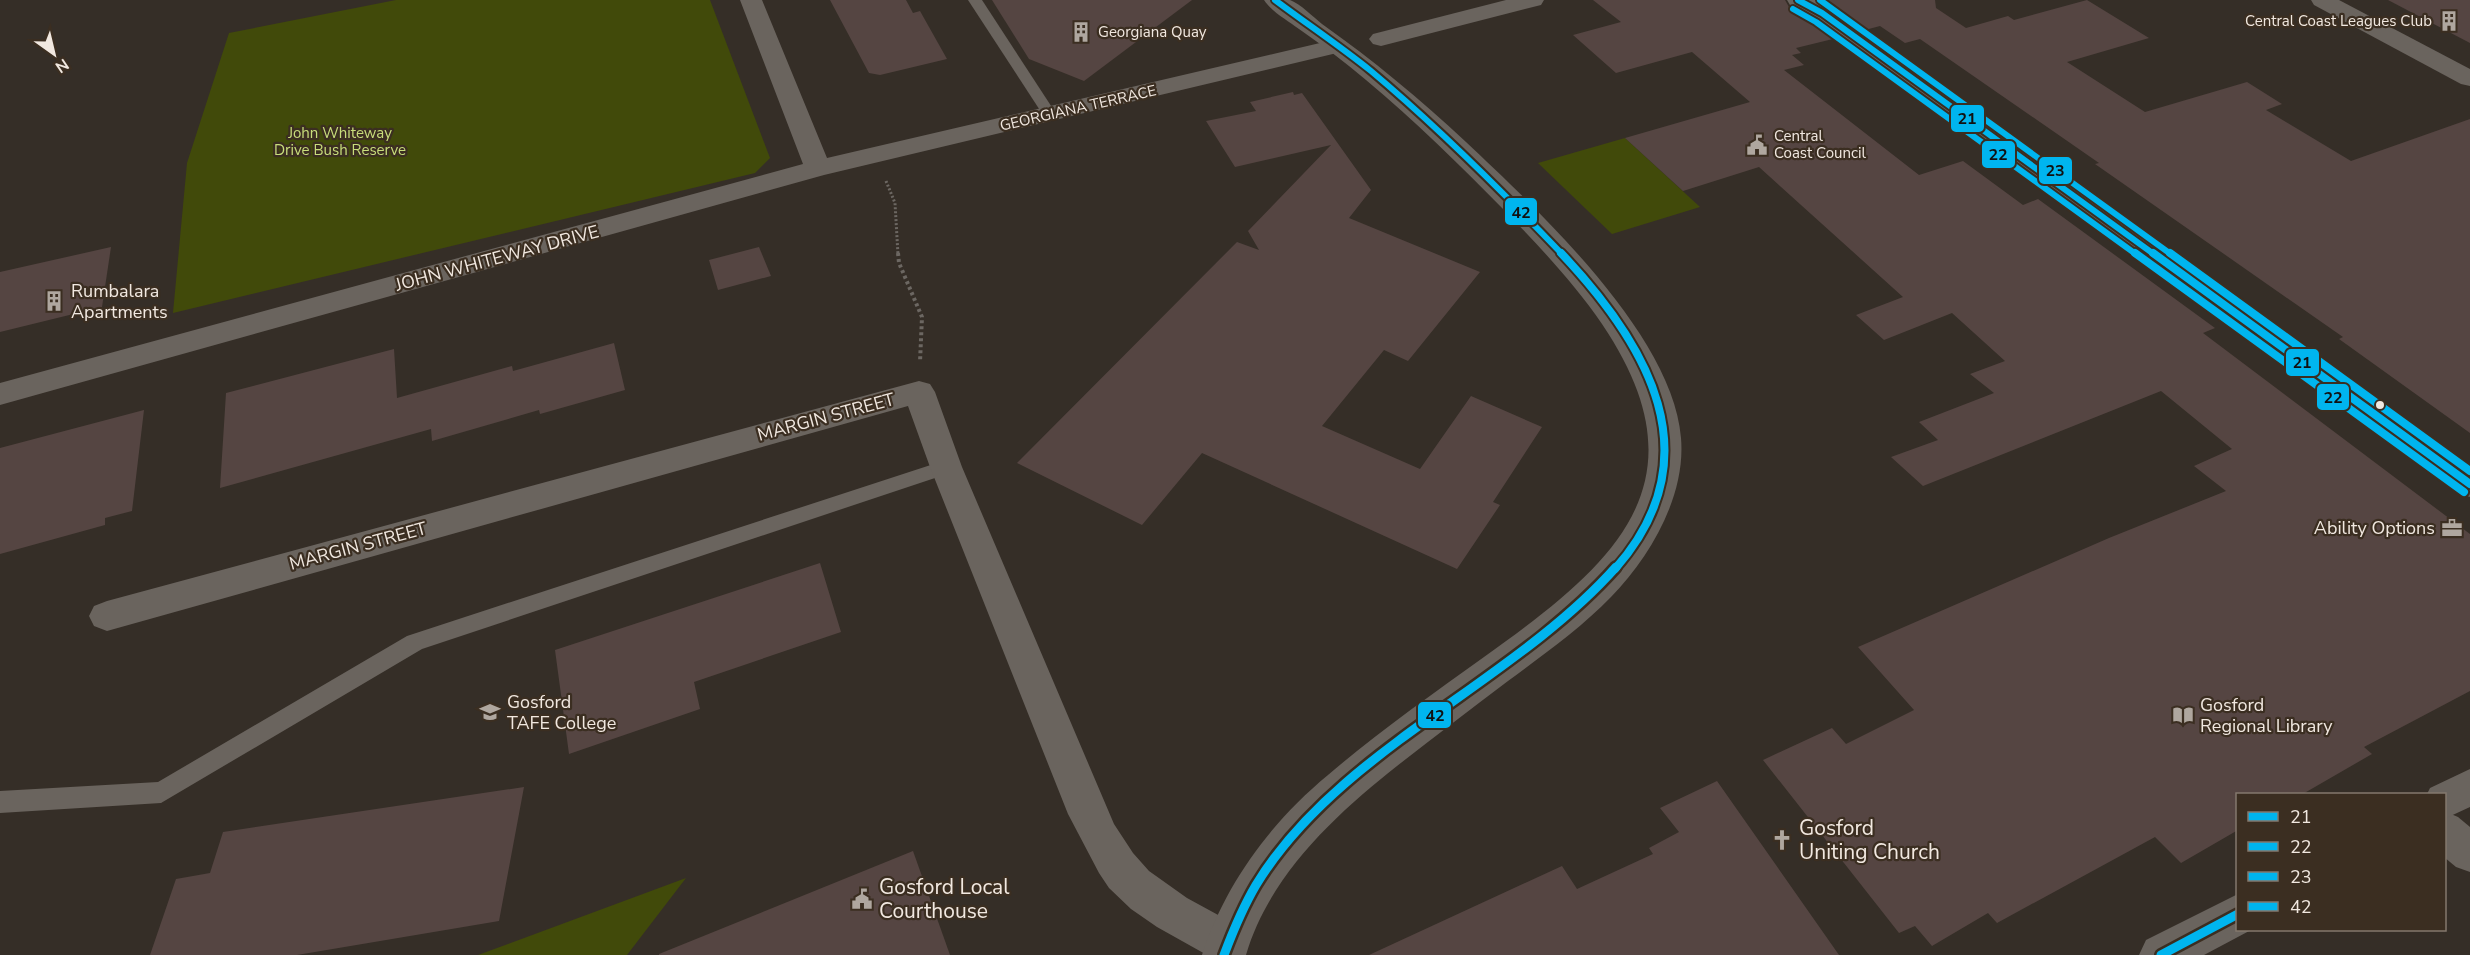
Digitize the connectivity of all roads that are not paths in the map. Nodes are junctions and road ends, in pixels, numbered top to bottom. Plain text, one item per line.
1 (751, 0) edge
2 (975, 0) edge
3 (1275, 0) edge
4 (1798, 0) edge
5 (2322, 0) edge
6 (1517, 2) edge
7 (1815, 7) edge
8 (1381, 39) dead end
9 (1337, 46) junction
10 (2470, 78) edge
11 (1050, 115) junction
12 (818, 168) junction
13 (0, 394) edge
14 (946, 467) junction
15 (2470, 484) edge
16 (107, 616) dead end
17 (2470, 787) edge
18 (2446, 800) edge
19 (0, 802) edge
20 (2446, 831) edge
21 (2470, 853) edge
22 (2236, 915) edge
23 (1226, 949) edge
24 (2161, 955) edge

1 - 12 street
2 - 11 lane
3 - 9 street
4 - 7 street
5 - 10 street
6 - 8 street
7 - 15 street
9 - 11 street, GEORGIANA TERRACE
9 - 23 street
11 - 12 street, GEORGIANA TERRACE
12 - 13 street, JOHN WHITEWAY DRIVE
14 - 16 street, MARGIN STREET
14 - 19 lane
14 - 23 street, MARGIN STREET
17 - 18 street
20 - 21 street
22 - 24 street

